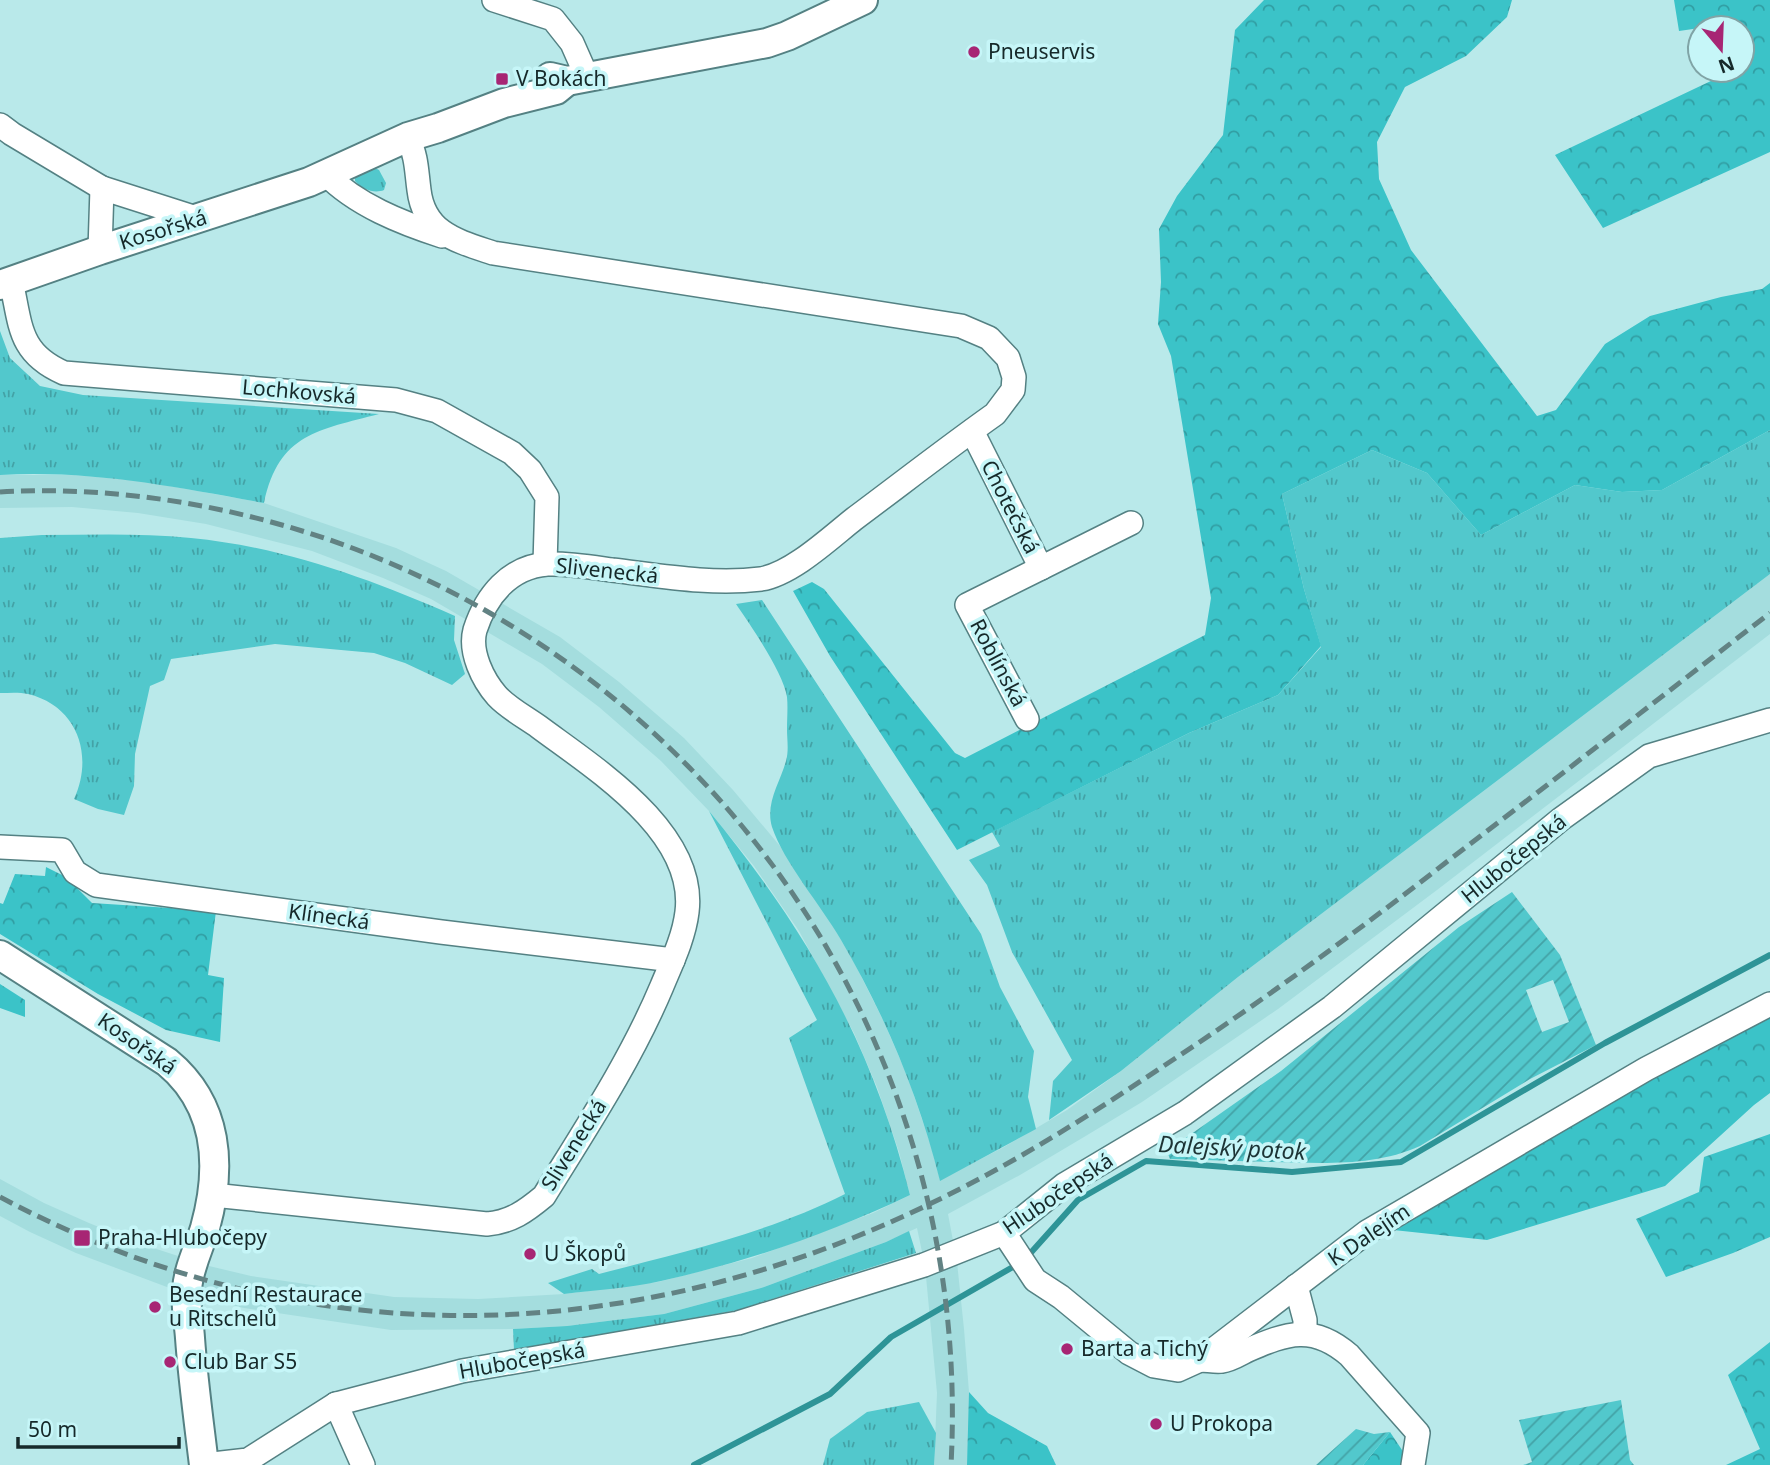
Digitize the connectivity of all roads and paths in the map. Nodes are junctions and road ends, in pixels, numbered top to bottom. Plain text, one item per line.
1 (494, 0) edge
2 (863, 0) edge
3 (577, 79) junction
4 (0, 125) edge
5 (408, 136) junction
6 (326, 174) junction
7 (102, 188) junction
8 (199, 219) junction
9 (453, 240) junction
10 (100, 250) junction
11 (6, 283) edge
12 (972, 431) junction
13 (1131, 523) dead end
14 (545, 564) junction
15 (1041, 568) junction
16 (1027, 719) dead end
17 (1770, 720) edge
18 (0, 847) edge
19 (0, 955) edge
20 (673, 960) junction
21 (1770, 1004) edge
22 (213, 1195) junction
23 (1004, 1233) junction
24 (1296, 1286) junction
25 (1305, 1334) junction
26 (1200, 1360) junction
27 (336, 1404) junction
28 (204, 1465) edge
29 (363, 1465) edge
30 (1413, 1465) edge

1 - 3 street
2 - 3 street
3 - 5 street
4 - 7 street
5 - 6 street, Kosořská
5 - 9 street, Slivenecká
6 - 8 street, Kosořská
6 - 9 street
7 - 8 street
7 - 10 street
8 - 10 street, Kosořská
9 - 12 street, Slivenecká
10 - 11 street, Kosořská
11 - 14 street, Lochkovská
12 - 14 street, Slivenecká
12 - 15 street, Chotečská
13 - 15 street, Chotečská
14 - 20 street, Slivenecká
15 - 16 street, Roblínská
17 - 23 street, Hlubočepská
18 - 20 street, Klínecká
19 - 22 street, Kosořská
20 - 22 street, Slivenecká
21 - 24 street, K Dalejím
22 - 28 street, Kosořská
23 - 26 street, K Dalejím
23 - 27 street, Hlubočepská
24 - 25 street
24 - 26 street, K Dalejím
25 - 26 street
25 - 30 street
27 - 28 street, Hlubočepská
27 - 29 street

